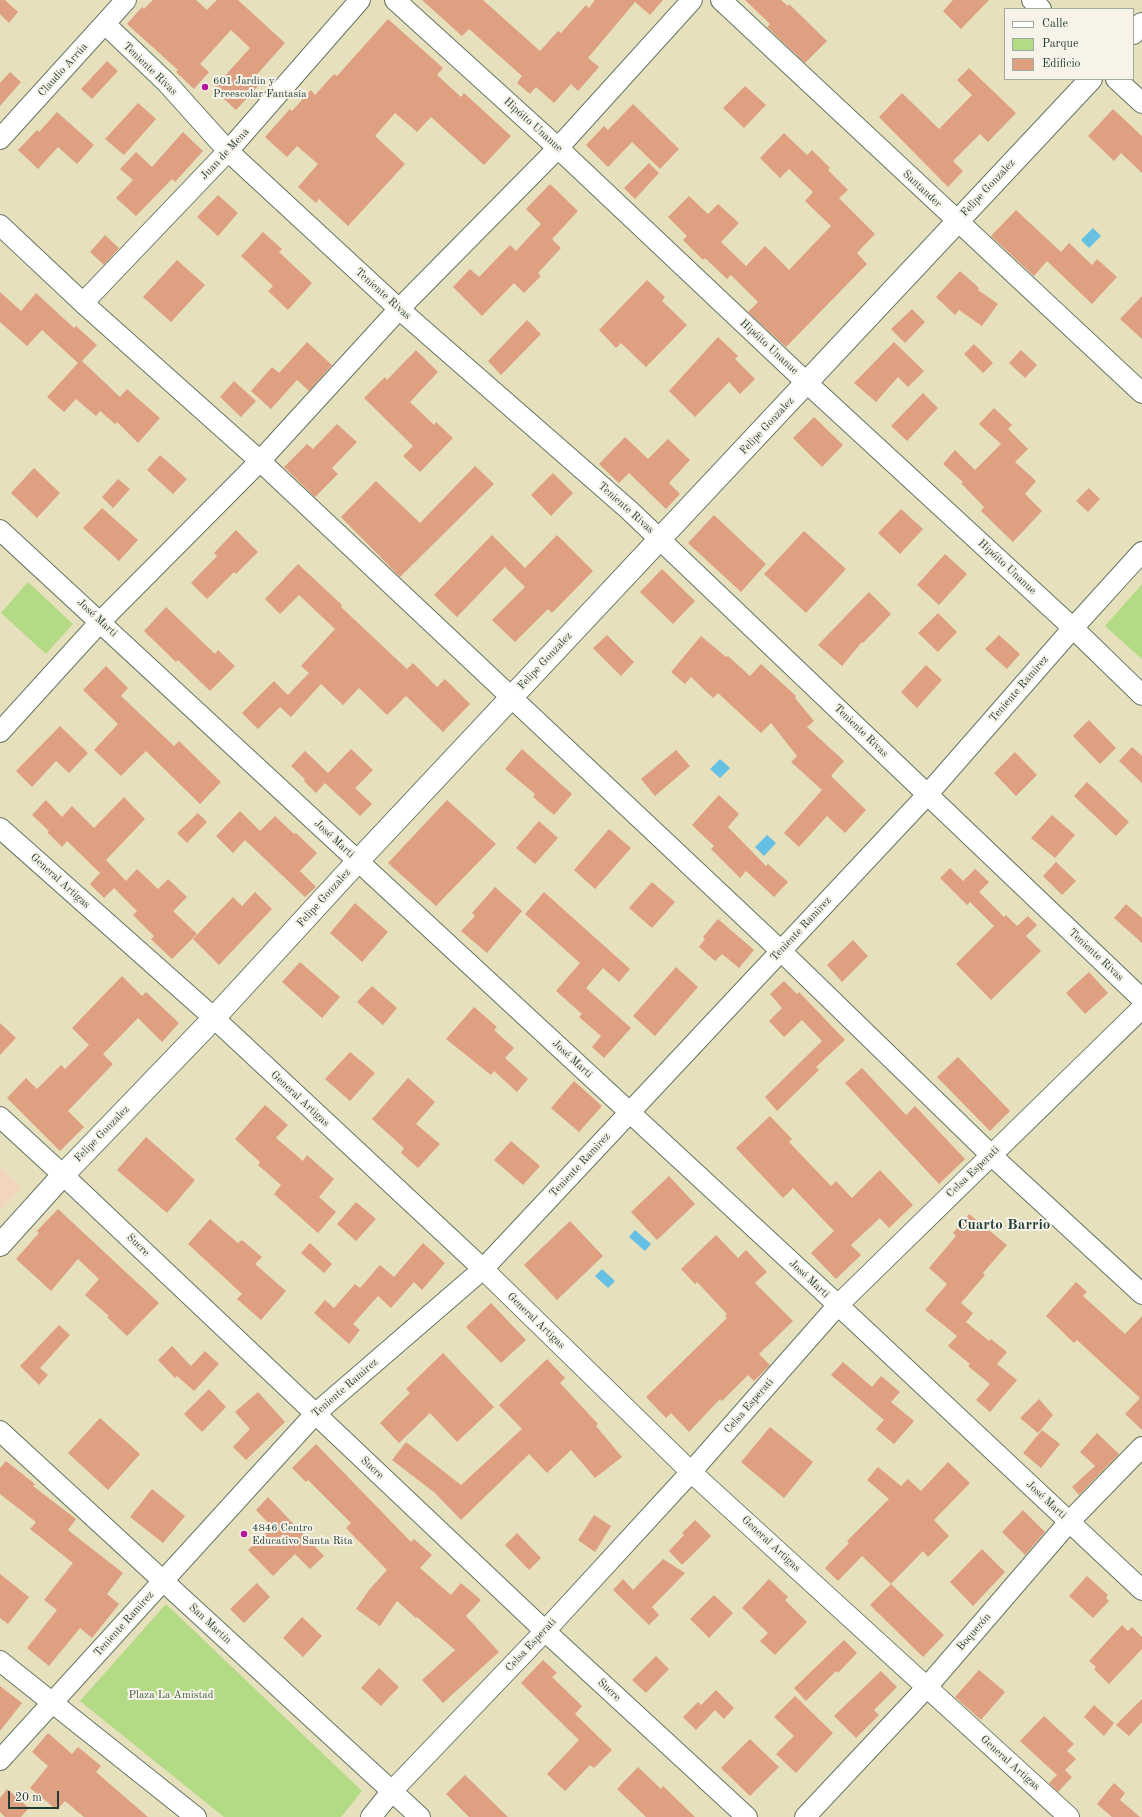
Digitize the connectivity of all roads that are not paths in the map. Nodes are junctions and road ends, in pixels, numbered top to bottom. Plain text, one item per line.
1 (126, 0) edge
2 (360, 0) edge
3 (395, 0) edge
4 (692, 0) edge
5 (721, 0) edge
6 (1032, 0) edge
7 (1041, 8) edge
8 (105, 24) junction
9 (1142, 24) edge
10 (1134, 32) edge
11 (1090, 80) edge
12 (1117, 80) edge
13 (1142, 103) edge
14 (0, 140) edge
15 (558, 148) junction
16 (228, 151) junction
17 (957, 222) junction
18 (0, 225) edge
19 (83, 303) junction
20 (399, 309) junction
21 (807, 383) junction
22 (1142, 393) edge
23 (260, 461) junction
24 (0, 530) edge
25 (660, 539) junction
26 (1142, 552) edge
27 (100, 622) junction
28 (1073, 628) junction
29 (1142, 695) edge
30 (512, 697) junction
31 (0, 732) edge
32 (927, 795) junction
33 (0, 828) edge
34 (358, 861) junction
35 (781, 951) junction
36 (1142, 999) edge
37 (1142, 1008) edge
38 (214, 1018) junction
39 (629, 1113) junction
40 (0, 1117) edge
41 (991, 1155) junction
42 (64, 1175) junction
43 (0, 1245) edge
44 (483, 1269) junction
45 (1142, 1294) edge
46 (838, 1306) junction
47 (315, 1414) junction
48 (0, 1431) edge
49 (1142, 1447) edge
50 (691, 1472) junction
51 (1069, 1522) junction
52 (163, 1581) junction
53 (1142, 1590) edge
54 (545, 1631) junction
55 (0, 1661) edge
56 (926, 1687) junction
57 (52, 1703) junction
58 (0, 1760) edge
59 (392, 1792) junction
60 (196, 1817) edge
61 (371, 1817) edge
62 (420, 1817) edge
63 (747, 1817) edge
64 (805, 1817) edge
65 (1069, 1817) edge

1 - 8 street, Claudio Arrúa
2 - 16 street, Juan de Mena
3 - 15 street, Hipóito Unanue
4 - 15 street
5 - 17 street, Santander
6 - 7 street
8 - 14 street, Claudio Arrúa
8 - 16 street, Teniente Rivas
9 - 10 street
11 - 17 street, Felipe Gonzalez
12 - 13 street
15 - 20 street
15 - 21 street, Hipóito Unanue
16 - 19 street, Juan de Mena
16 - 20 street, Teniente Rivas
17 - 21 street, Felipe Gonzalez
17 - 22 street, Santander
18 - 19 street
19 - 23 street
20 - 23 street
20 - 25 street, Teniente Rivas
21 - 25 street, Felipe Gonzalez
21 - 28 street, Hipóito Unanue
23 - 27 street
23 - 30 street
24 - 27 street, José Marti
25 - 30 street, Felipe Gonzalez
25 - 32 street, Teniente Rivas
26 - 28 street, Teniente Ramirez
27 - 31 street
27 - 34 street, José Marti
28 - 29 street, Hipóito Unanue
28 - 32 street, Teniente Ramirez
30 - 34 street, Felipe Gonzalez
30 - 35 street
32 - 35 street, Teniente Ramirez
32 - 36 street, Teniente Rivas
33 - 38 street, General Artigas
34 - 38 street, Felipe Gonzalez
34 - 39 street, José Marti
35 - 39 street, Teniente Ramirez
35 - 41 street
37 - 41 street, Celsa Esperati
38 - 42 street, Felipe Gonzalez
38 - 44 street, General Artigas
39 - 44 street, Teniente Ramirez
39 - 46 street, José Marti
40 - 42 street, Sucre
41 - 45 street
41 - 46 street, Celsa Esperati
42 - 43 street, Felipe Gonzalez
42 - 47 street, Sucre
44 - 47 street, Teniente Ramirez
44 - 50 street, General Artigas
46 - 50 street, Celsa Esperati
46 - 51 street, José Marti
47 - 52 street, Teniente Ramirez
47 - 54 street, Sucre
48 - 52 street, San Martín
49 - 51 street, Boquerón
50 - 54 street, Celsa Esperati
50 - 56 street, General Artigas
51 - 53 street, José Marti
51 - 56 street, Boquerón
52 - 57 street, Teniente Ramirez
52 - 59 street, San Martín
54 - 59 street, Celsa Esperati
54 - 63 street, Sucre
55 - 57 street
56 - 64 street, Boquerón
56 - 65 street, General Artigas
57 - 58 street, Teniente Ramirez
57 - 60 street
59 - 61 street, Celsa Esperati
59 - 62 street, San Martín

